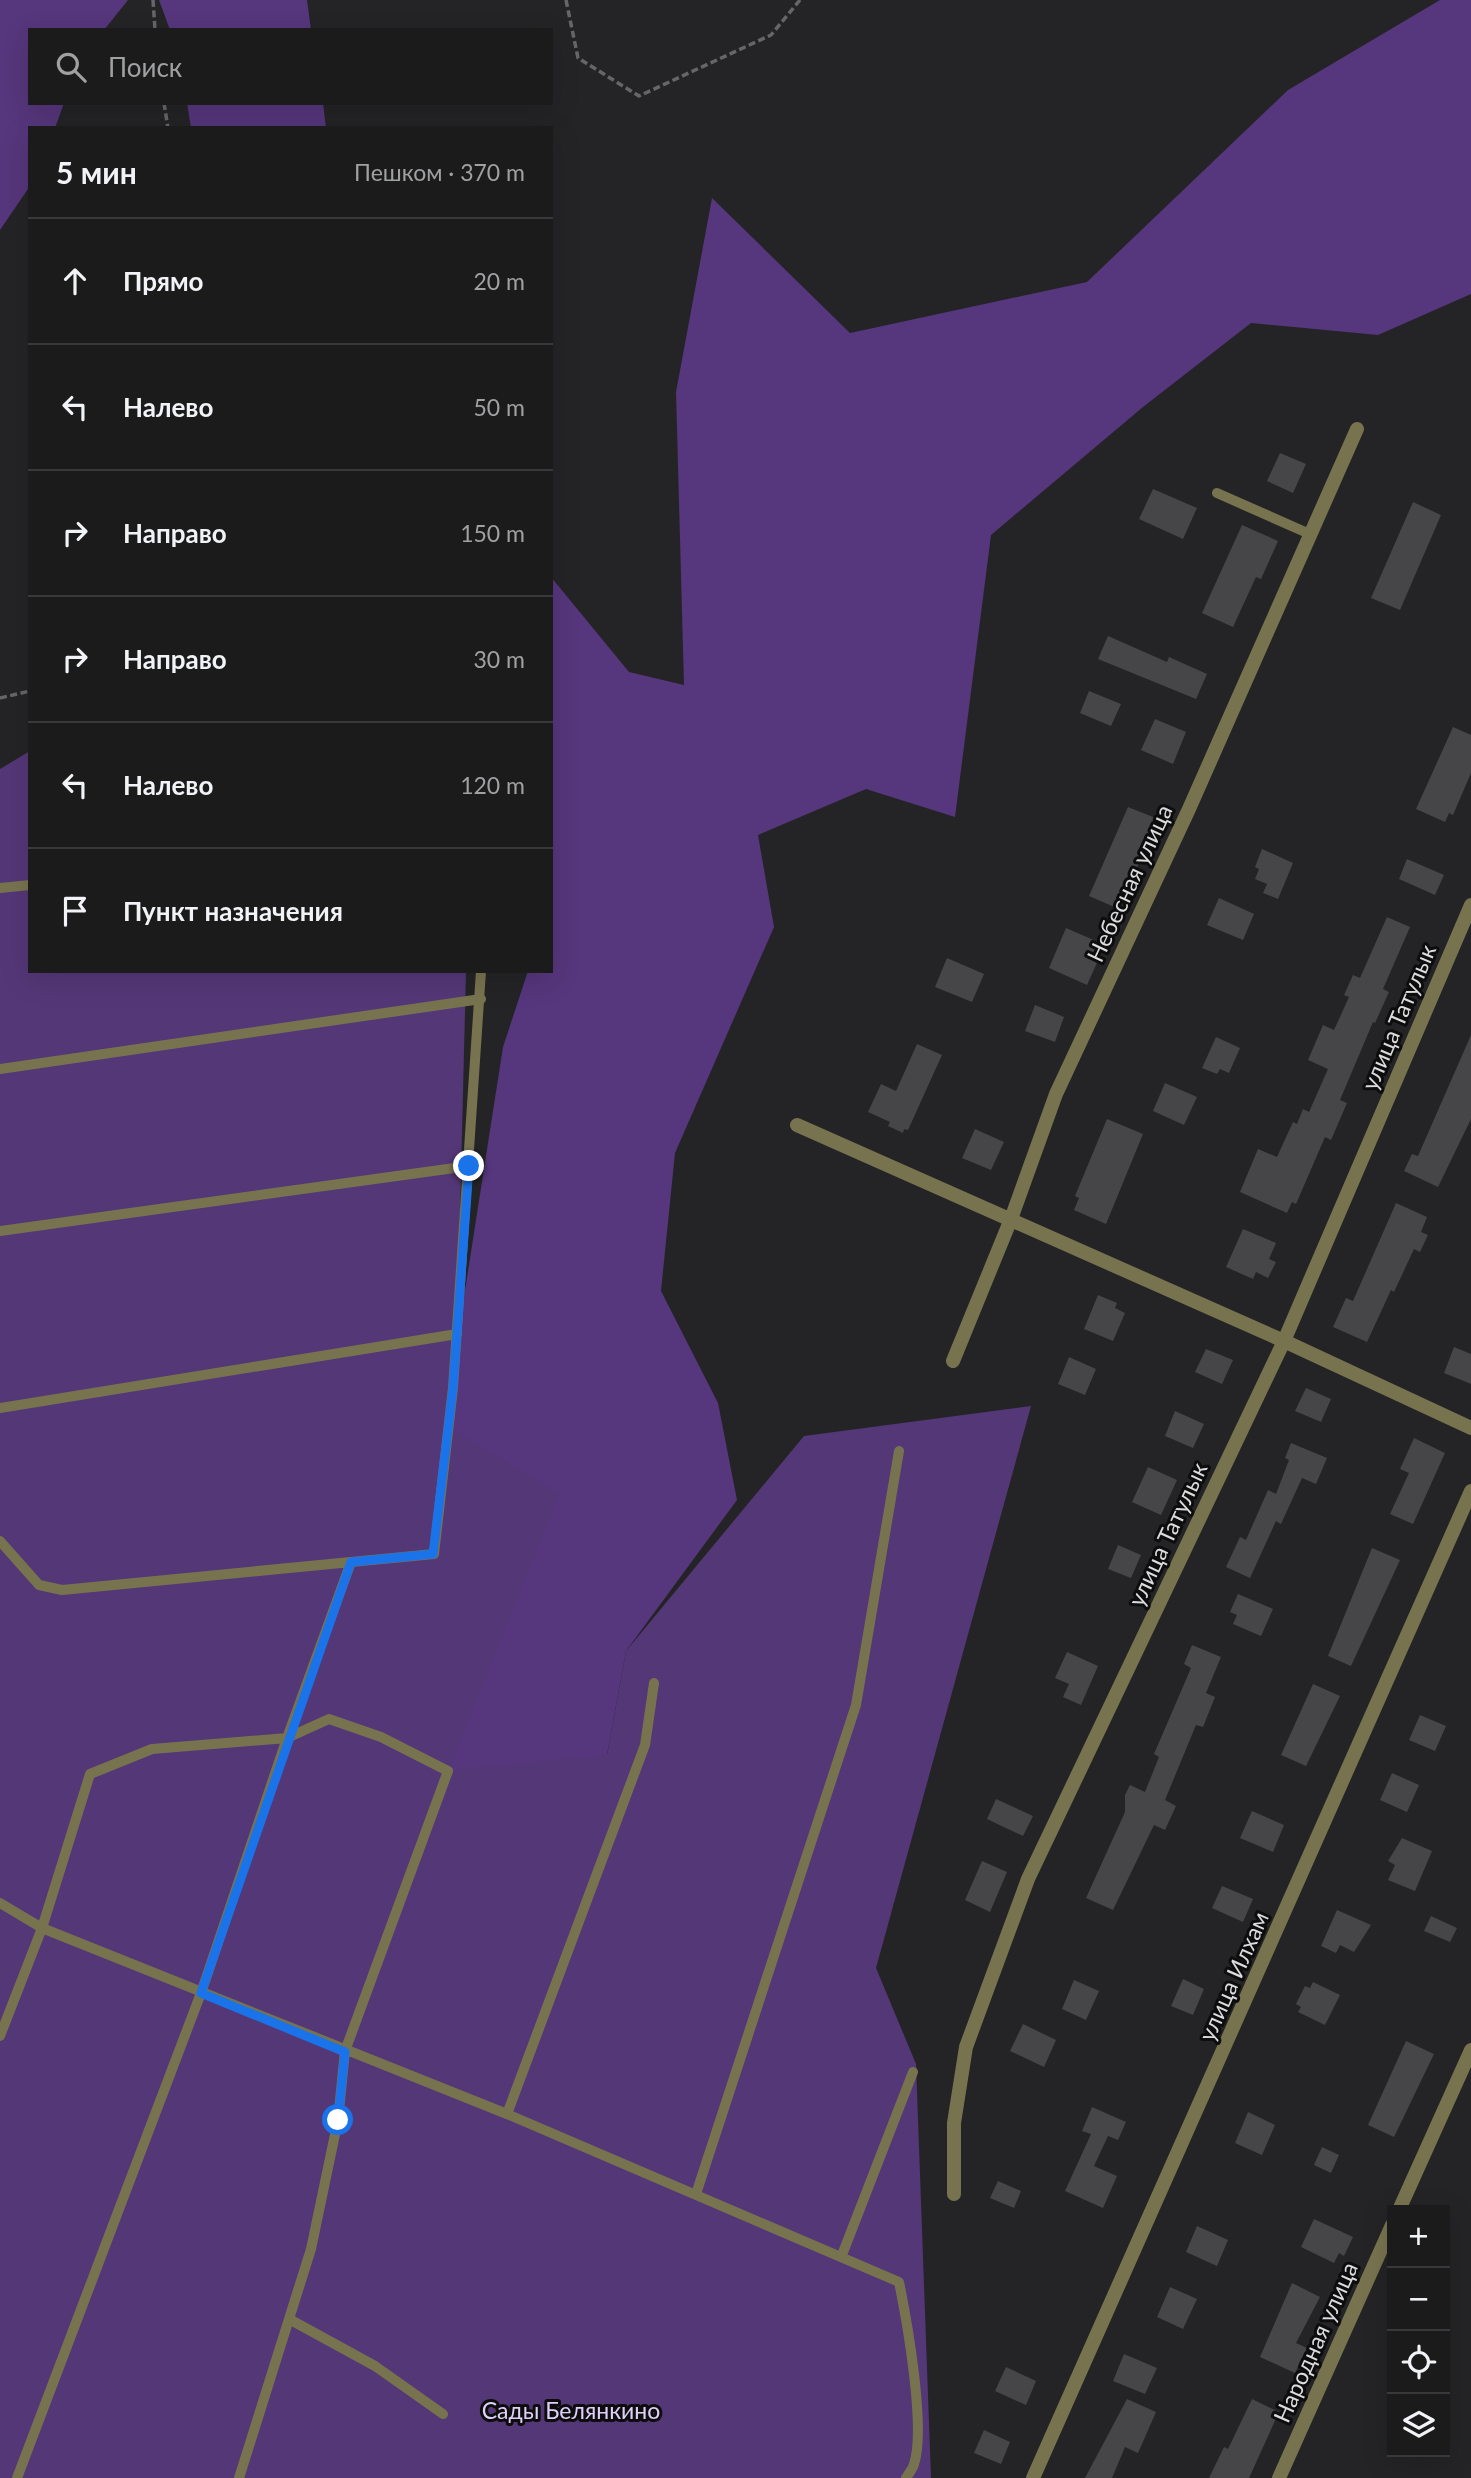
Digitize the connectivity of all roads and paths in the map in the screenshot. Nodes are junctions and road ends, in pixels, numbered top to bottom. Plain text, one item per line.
1 (153, 0) edge
2 (566, 0) edge
3 (800, 0) edge
4 (155, 28) edge
5 (164, 105) edge
6 (168, 126) edge
7 (1357, 429) dead end
8 (1217, 493) dead end
9 (1312, 536) junction
10 (28, 691) edge
11 (0, 698) edge
12 (28, 885) edge
13 (0, 888) edge
14 (1471, 905) edge
15 (481, 973) edge
16 (481, 999) junction
17 (0, 1069) edge
18 (797, 1125) dead end
19 (469, 1166) junction
20 (1011, 1219) junction
21 (0, 1231) edge
22 (457, 1334) junction
23 (1284, 1341) junction
24 (953, 1361) dead end
25 (0, 1408) edge
26 (1471, 1428) edge
27 (899, 1451) dead end
28 (1471, 1491) edge
29 (0, 1541) edge
30 (351, 1562) junction
31 (654, 1683) dead end
32 (287, 1738) junction
33 (0, 1903) edge
34 (42, 1928) junction
35 (201, 1993) junction
36 (0, 2036) edge
37 (1471, 2050) edge
38 (345, 2052) junction
39 (913, 2072) dead end
40 (507, 2114) junction
41 (696, 2193) junction
42 (954, 2194) dead end
43 (1401, 2205) edge
44 (1387, 2236) edge
45 (842, 2255) junction
46 (289, 2319) junction
47 (443, 2414) dead end
48 (17, 2478) edge
49 (239, 2478) edge
50 (906, 2478) edge
51 (1033, 2478) edge
52 (1279, 2478) edge

1 - 4 path
2 - 3 path
5 - 6 path
7 - 9 street, Небесная улица
8 - 9 lane
9 - 20 street, Небесная улица
10 - 11 path
12 - 13 lane
14 - 23 street, улица Татулык
15 - 16 lane
16 - 17 lane
16 - 19 lane
18 - 20 street
19 - 21 lane
19 - 22 lane
20 - 23 street
20 - 24 street, Небесная улица
22 - 25 lane
22 - 30 lane
23 - 26 street
23 - 42 street, улица Татулык
27 - 41 lane
28 - 51 street, улица Илхам
29 - 30 lane
30 - 32 lane
31 - 40 lane
32 - 34 lane
32 - 35 lane
32 - 38 lane
33 - 34 lane
34 - 35 lane
34 - 36 lane
35 - 38 lane
35 - 48 lane
37 - 43 street
38 - 40 lane
38 - 46 lane
39 - 45 lane
40 - 41 lane
41 - 45 lane
44 - 52 street, Народная улица
45 - 50 lane
46 - 47 lane
46 - 49 lane

